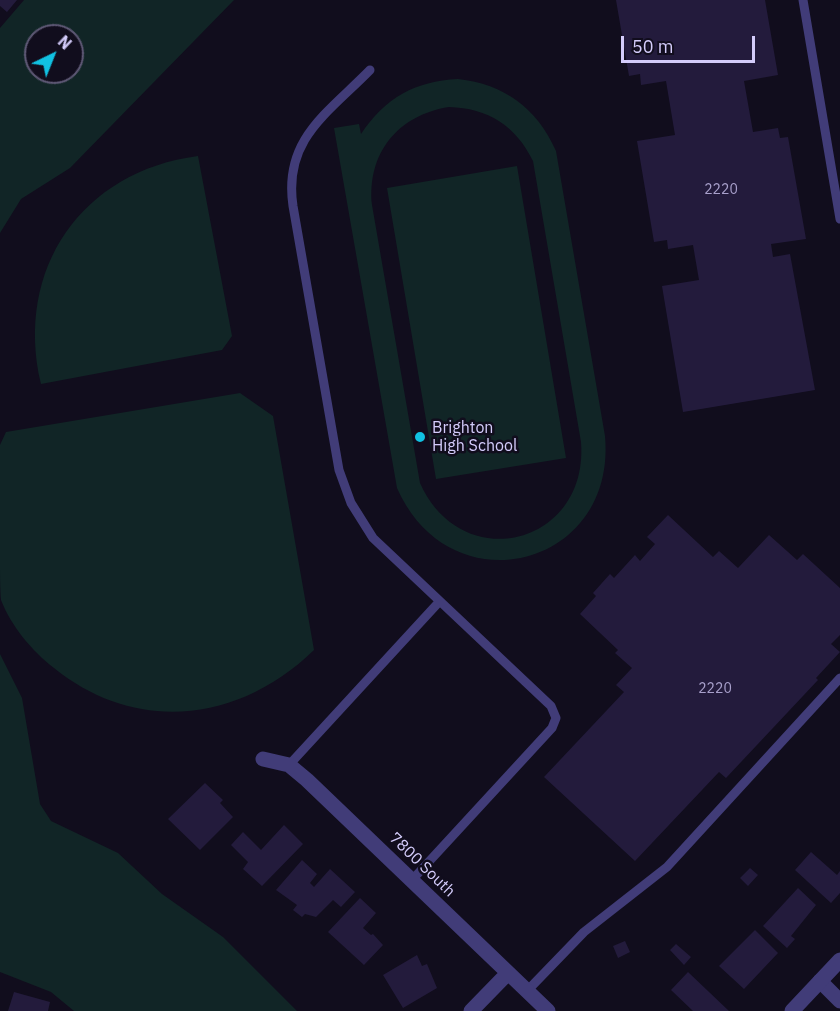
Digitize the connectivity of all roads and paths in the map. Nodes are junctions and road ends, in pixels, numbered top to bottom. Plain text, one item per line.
1 (803, 0) edge
2 (370, 70) dead end
3 (837, 179) edge
4 (840, 219) edge
5 (439, 602) junction
6 (840, 678) edge
7 (263, 759) dead end
8 (289, 765) junction
9 (412, 880) junction
10 (840, 960) edge
11 (508, 973) junction
12 (820, 981) junction
13 (527, 991) junction
14 (840, 1001) edge
15 (471, 1011) edge
16 (548, 1011) edge
17 (792, 1011) edge

1 - 3 lane
2 - 5 lane
3 - 4 lane
5 - 8 lane
5 - 9 lane
6 - 13 lane
7 - 8 street
8 - 9 street, 7800 South
9 - 11 street, 7800 South
10 - 12 street
11 - 13 street, 7800 South
11 - 15 street
12 - 14 street
12 - 17 street
13 - 16 street, 7800 South

